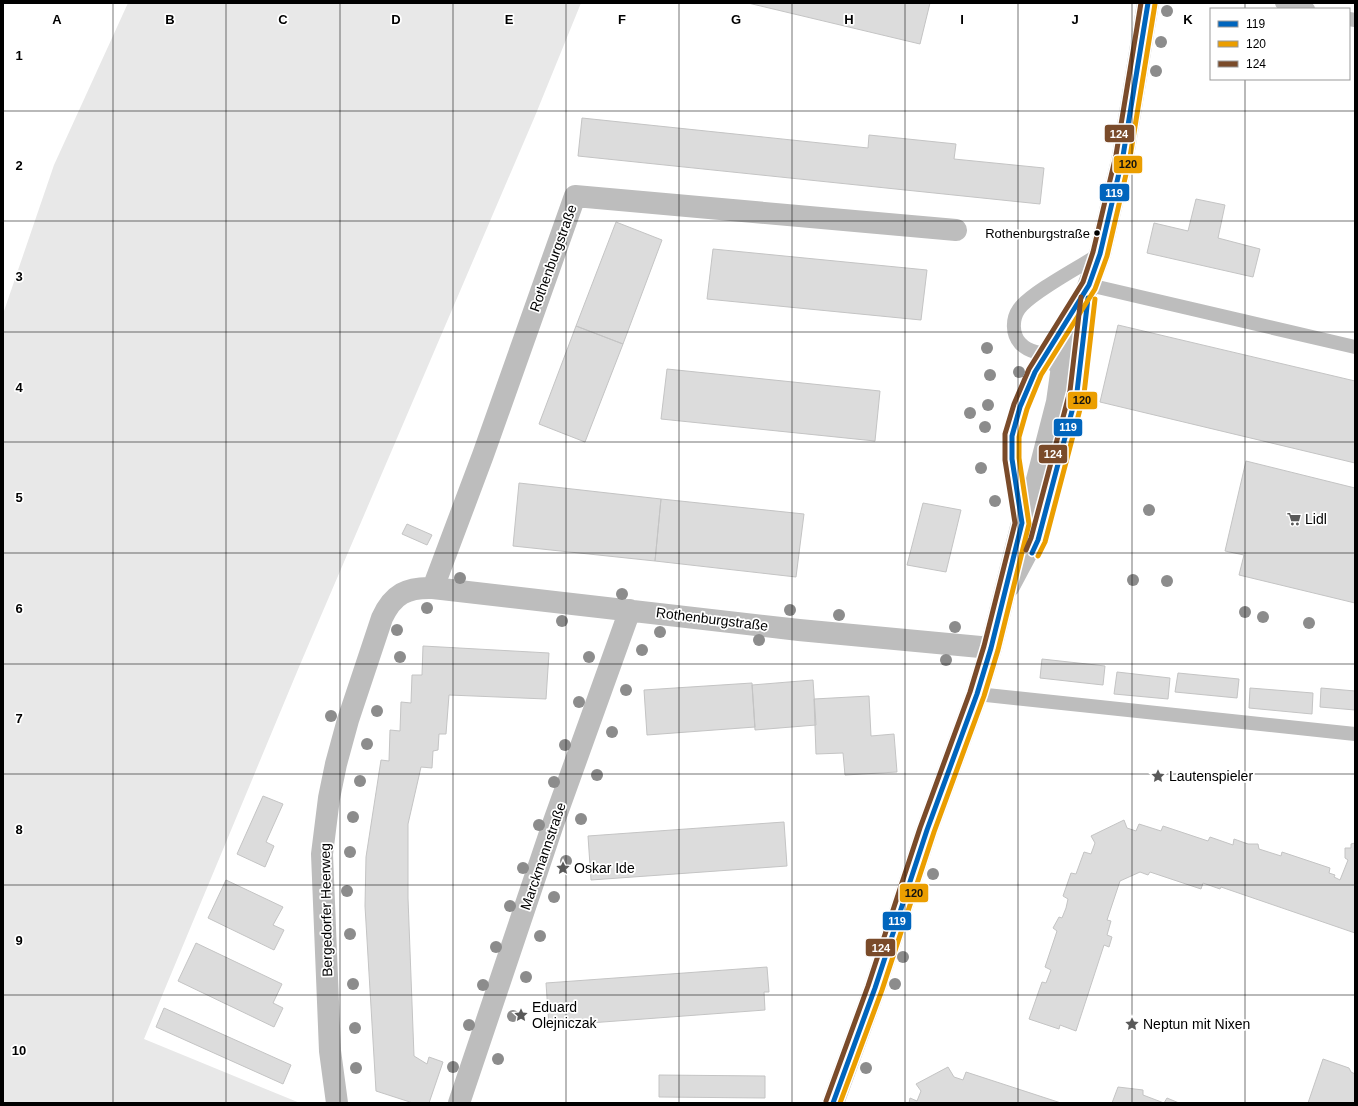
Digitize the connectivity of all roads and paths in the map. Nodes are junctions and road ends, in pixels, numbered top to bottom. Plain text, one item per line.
1 (1148, 3) edge
2 (1282, 3) edge
3 (1304, 8) edge
4 (956, 230) dead end
5 (1100, 254) junction
6 (1089, 285) junction
7 (1355, 347) edge
8 (1055, 353) junction
9 (1022, 524) junction
10 (433, 588) junction
11 (388, 606) joint
12 (630, 610) junction
13 (1001, 611) junction
14 (991, 648) junction
15 (977, 694) junction
16 (1355, 734) edge
17 (337, 1103) edge
18 (459, 1103) edge
19 (833, 1103) edge

1 - 5 street
2 - 3 lane
4 - 10 street, Rothenburgstraße
5 - 6 street
5 - 8 lane
6 - 7 lane
6 - 8 street
6 - 13 lane
8 - 9 street
8 - 9 street
9 - 13 street
10 - 11 street, Rothenburgstraße
10 - 12 street, Rothenburgstraße
11 - 17 street, Bergedorfer Heerweg
12 - 14 street, Rothenburgstraße
12 - 18 street, Marckmannstraße
13 - 14 street
14 - 15 street
15 - 16 lane
15 - 19 street

